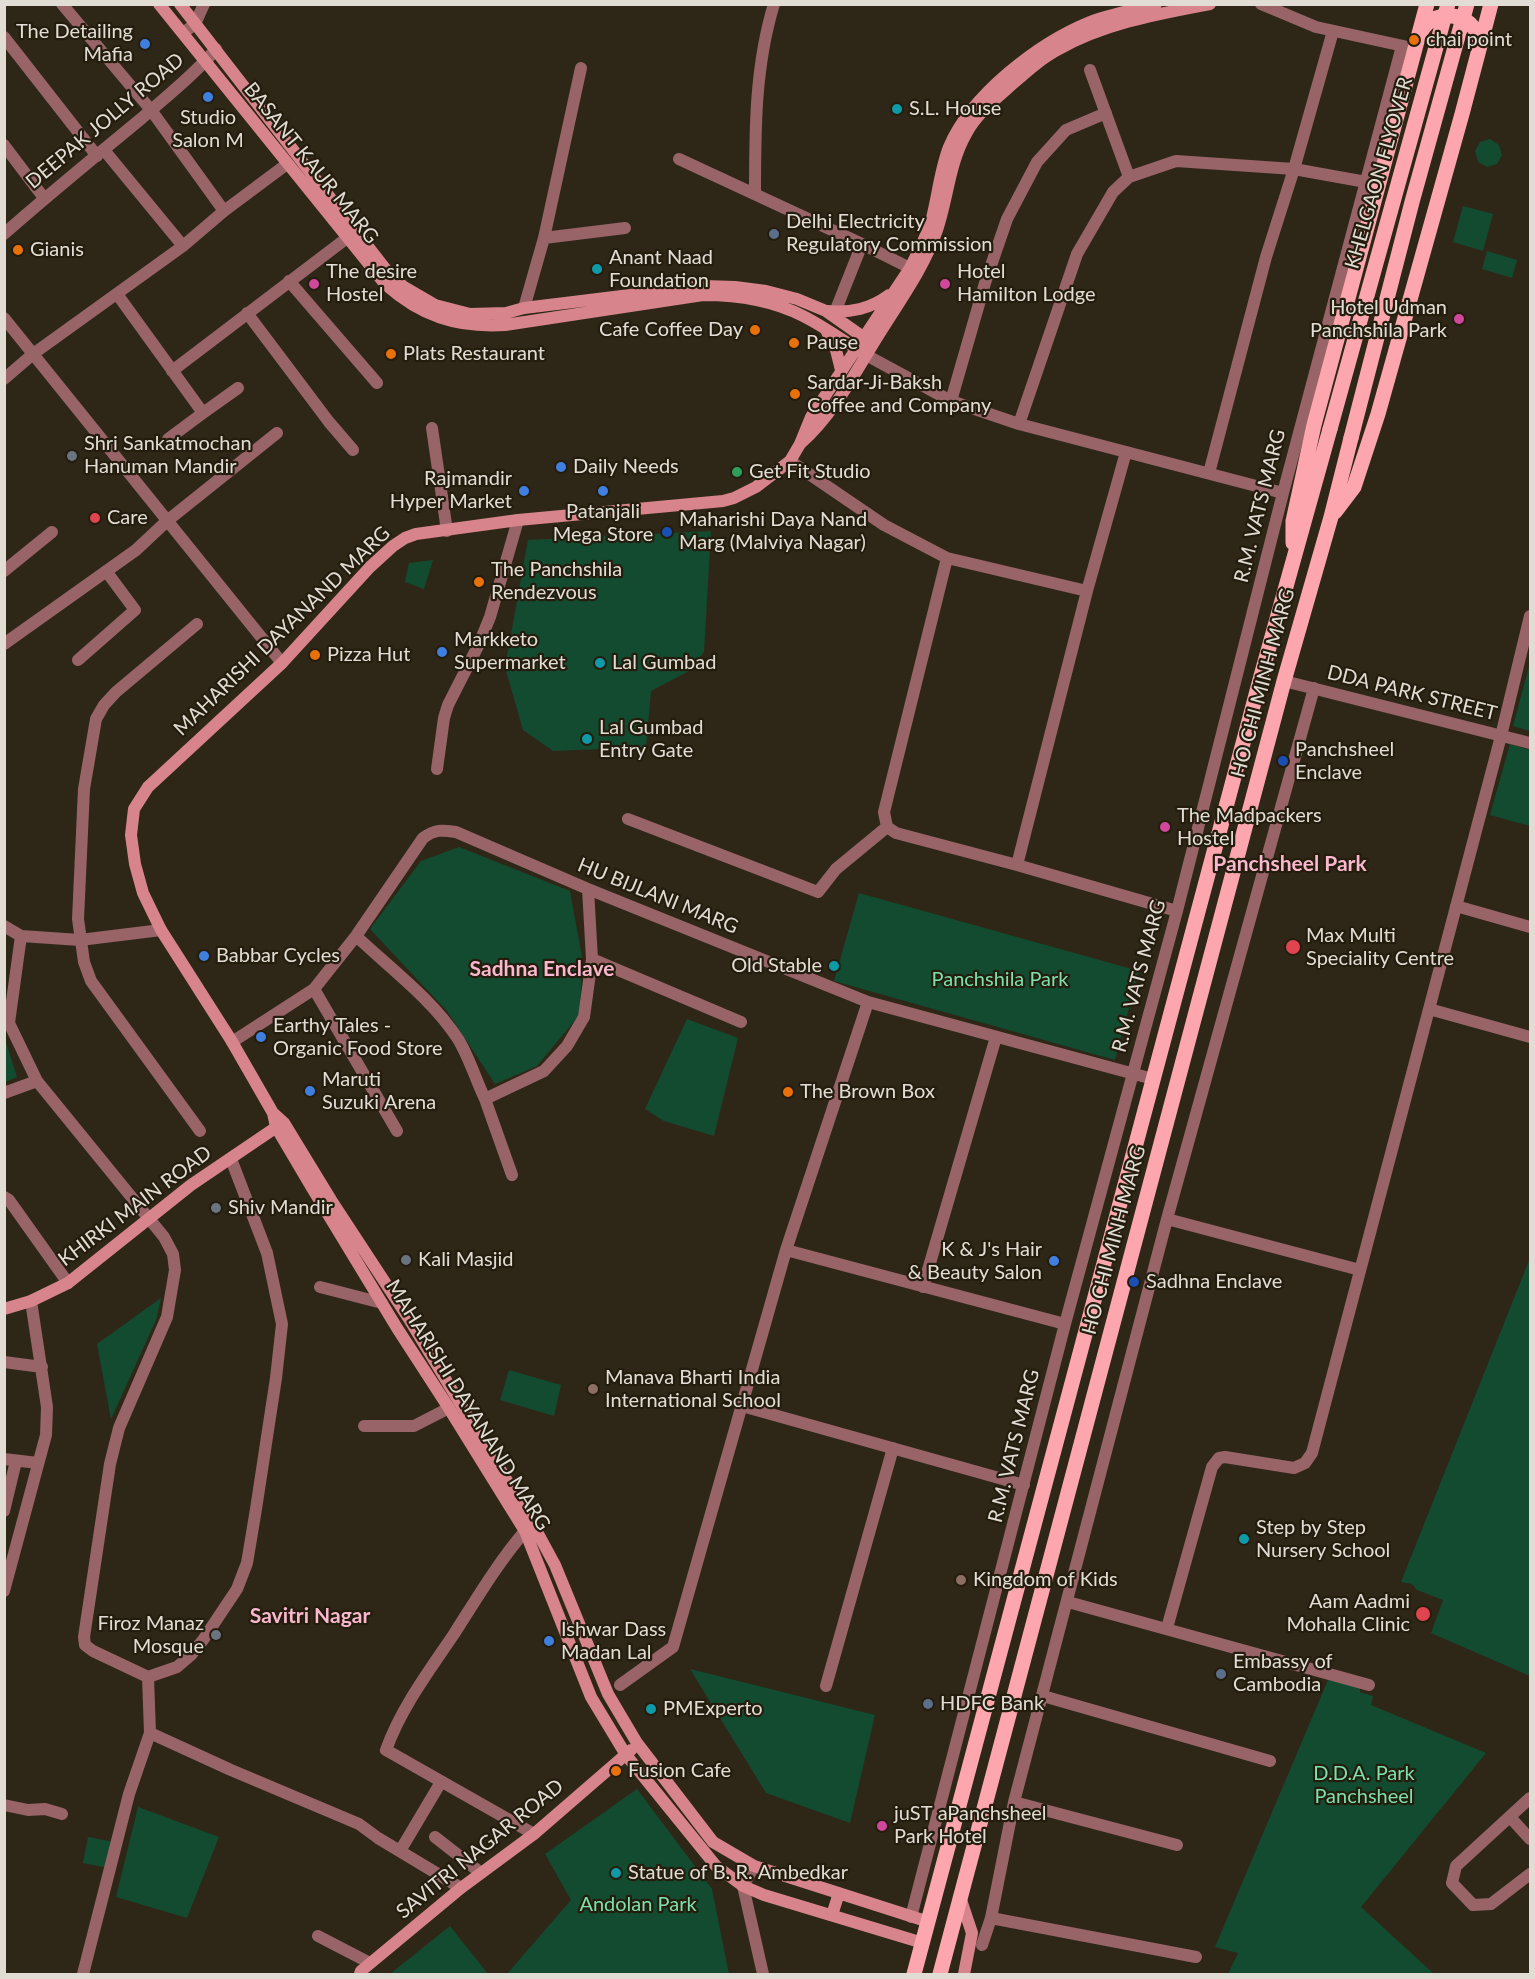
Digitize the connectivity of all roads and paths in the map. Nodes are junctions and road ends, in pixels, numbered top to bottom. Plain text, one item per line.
1 (62, 4) edge
2 (159, 4) edge
3 (180, 4) edge
4 (204, 4) edge
5 (774, 4) edge
6 (1210, 4) edge
7 (1261, 4) edge
8 (1427, 4) edge
9 (1448, 4) edge
10 (1467, 4) edge
11 (1491, 4) edge
12 (1160, 9) edge
13 (1110, 15) edge
14 (195, 24) junction
15 (1333, 31) junction
16 (183, 33) junction
17 (4, 38) edge
18 (1412, 44) junction
19 (216, 49) junction
20 (1478, 54) junction
21 (204, 63) junction
22 (582, 68) dead end
23 (1090, 70) dead end
24 (151, 110) junction
25 (1106, 113) junction
26 (4, 145) edge
27 (100, 153) junction
28 (679, 159) dead end
29 (287, 164) junction
30 (1294, 169) junction
31 (1130, 177) junction
32 (1366, 182) junction
33 (755, 194) junction
34 (44, 198) junction
35 (224, 211) junction
36 (625, 228) dead end
37 (4, 234) edge
38 (544, 237) junction
39 (347, 238) junction
40 (862, 244) junction
41 (183, 246) junction
42 (910, 268) junction
43 (289, 281) junction
44 (896, 289) junction
45 (117, 294) junction
46 (524, 308) junction
47 (831, 311) junction
48 (248, 313) junction
49 (4, 318) edge
50 (825, 328) junction
51 (868, 345) junction
52 (855, 348) junction
53 (33, 354) junction
54 (841, 370) junction
55 (172, 371) junction
56 (4, 379) edge
57 (377, 384) dead end
58 (238, 388) dead end
59 (951, 401) junction
60 (202, 413) junction
61 (1019, 424) junction
62 (432, 428) dead end
63 (277, 433) dead end
64 (168, 439) dead end
65 (800, 444) junction
66 (352, 450) dead end
67 (1126, 452) junction
68 (790, 461) junction
69 (1209, 473) junction
70 (1283, 493) junction
71 (1331, 517) junction
72 (166, 520) junction
73 (518, 520) junction
74 (447, 531) junction
75 (52, 532) dead end
76 (947, 558) junction
77 (1293, 561) junction
78 (4, 571) edge
79 (106, 571) junction
80 (1088, 591) junction
81 (1530, 616) edge
82 (197, 624) dead end
83 (4, 644) edge
84 (78, 660) dead end
85 (282, 663) junction
86 (1284, 681) junction
87 (1314, 688) junction
88 (1501, 736) junction
89 (1530, 743) edge
90 (437, 769) dead end
91 (628, 819) dead end
92 (887, 827) junction
93 (1017, 864) junction
94 (588, 889) junction
95 (1456, 906) junction
96 (1178, 911) junction
97 (4, 926) edge
98 (1530, 927) edge
99 (161, 930) junction
100 (21, 936) junction
101 (356, 936) junction
102 (80, 940) junction
103 (592, 959) junction
104 (314, 989) junction
105 (868, 1002) junction
106 (1429, 1009) junction
107 (741, 1022) dead end
108 (7, 1024) edge
109 (996, 1037) junction
110 (1530, 1037) edge
111 (232, 1042) junction
112 (1133, 1075) junction
113 (1153, 1080) junction
114 (38, 1081) junction
115 (4, 1093) edge
116 (484, 1099) junction
117 (280, 1125) junction
118 (200, 1131) dead end
119 (397, 1131) dead end
120 (231, 1159) junction
121 (512, 1174) dead end
122 (4, 1197) edge
123 (150, 1219) junction
124 (1167, 1220) junction
125 (786, 1251) junction
126 (1360, 1270) junction
127 (68, 1283) junction
128 (320, 1287) dead end
129 (924, 1287) junction
130 (31, 1301) junction
131 (382, 1303) junction
132 (4, 1309) edge
133 (1065, 1324) junction
134 (4, 1362) edge
135 (42, 1367) junction
136 (742, 1406) junction
137 (449, 1408) junction
138 (364, 1426) dead end
139 (893, 1448) junction
140 (10, 1460) edge
141 (38, 1463) junction
142 (1024, 1485) junction
143 (4, 1511) edge
144 (525, 1530) junction
145 (8, 1562) edge
146 (555, 1565) junction
147 (542, 1571) junction
148 (4, 1590) edge
149 (1068, 1602) junction
150 (1167, 1629) junction
151 (147, 1677) junction
152 (620, 1685) dead end
153 (1369, 1685) dead end
154 (826, 1686) dead end
155 (1043, 1696) junction
156 (150, 1733) junction
157 (637, 1743) junction
158 (626, 1755) junction
159 (1270, 1761) dead end
160 (441, 1782) junction
161 (1530, 1798) edge
162 (1014, 1802) junction
163 (4, 1805) edge
164 (62, 1814) dead end
165 (1510, 1817) junction
166 (534, 1834) junction
167 (435, 1837) dead end
168 (1530, 1839) edge
169 (1177, 1845) dead end
170 (400, 1851) junction
171 (754, 1866) junction
172 (482, 1873) junction
173 (1530, 1874) edge
174 (743, 1886) junction
175 (461, 1888) junction
176 (839, 1893) junction
177 (961, 1900) junction
178 (883, 1908) junction
179 (832, 1915) junction
180 (911, 1917) junction
181 (991, 1918) junction
182 (929, 1922) junction
183 (876, 1928) junction
184 (318, 1936) dead end
185 (922, 1943) junction
186 (982, 1946) dead end
187 (1196, 1957) dead end
188 (370, 1963) junction
189 (83, 1974) edge
190 (360, 1974) edge
191 (763, 1974) edge
192 (914, 1974) edge
193 (940, 1974) edge
194 (964, 1974) edge

1 - 24 street
2 - 16 street, BASANT KAUR MARG
3 - 14 street, BASANT KAUR MARG
4 - 14 street
5 - 33 street
6 - 12 street
7 - 15 street
8 - 18 main road
9 - 77 main road, KHELGAON FLYOVER, bridge
10 - 71 main road, KHELGAON FLYOVER, bridge
11 - 20 main road
12 - 13 street
13 - 42 street, MAHARISHI DAYANAND MARG
13 - 51 street, MAHARISHI DAYANAND MARG
14 - 16 street
14 - 19 street, BASANT KAUR MARG
15 - 18 street
15 - 30 street
16 - 21 street, BASANT KAUR MARG
17 - 27 street
18 - 20 main road
18 - 32 street, R.M. VATS MARG
18 - 77 main road
19 - 21 street, DEEPAK JOLLY ROAD
19 - 46 street, BASANT KAUR MARG
20 - 71 main road
21 - 24 street, DEEPAK JOLLY ROAD
21 - 29 street, BASANT KAUR MARG
22 - 38 street
23 - 25 street
24 - 27 street, DEEPAK JOLLY ROAD
24 - 35 street
25 - 31 street
25 - 59 street
26 - 34 street
27 - 34 street, DEEPAK JOLLY ROAD
27 - 41 street
28 - 33 street
29 - 35 street
29 - 39 street, BASANT KAUR MARG
30 - 31 street
30 - 32 street
30 - 69 street
31 - 61 street
32 - 70 street, R.M. VATS MARG
33 - 40 street
34 - 37 street, DEEPAK JOLLY ROAD
35 - 41 street
36 - 38 street
38 - 46 street
39 - 43 street
39 - 50 street, BASANT KAUR MARG
40 - 42 street
40 - 47 street
41 - 45 street
42 - 44 street, MAHARISHI DAYANAND MARG
43 - 48 street
43 - 57 street
44 - 47 street
44 - 51 street, MAHARISHI DAYANAND MARG
45 - 53 street
45 - 55 street
46 - 47 street, BASANT KAUR MARG
47 - 51 street, BASANT KAUR MARG
48 - 55 street
48 - 66 street
49 - 53 street
50 - 52 street, BASANT KAUR MARG
50 - 54 street
51 - 52 street, MAHARISHI DAYANAND MARG
51 - 59 street
51 - 65 street, MAHARISHI DAYANAND MARG
52 - 54 street, MAHARISHI DAYANAND MARG
53 - 56 street
53 - 72 street
54 - 65 street, MAHARISHI DAYANAND MARG
55 - 60 street
58 - 60 street
59 - 61 street
60 - 64 street
61 - 67 street
62 - 74 street
63 - 72 street
65 - 68 street, MAHARISHI DAYANAND MARG
67 - 69 street
67 - 80 street
68 - 73 street, MAHARISHI DAYANAND MARG
68 - 76 street
69 - 70 street
70 - 96 street, R.M. VATS MARG
71 - 86 main road, HO CHI MINH MARG
72 - 79 street
72 - 85 street
73 - 74 street, MAHARISHI DAYANAND MARG
73 - 90 street
74 - 85 street, MAHARISHI DAYANAND MARG
75 - 78 street
76 - 80 street
76 - 92 street
77 - 113 main road, HO CHI MINH MARG
79 - 83 street
79 - 84 street
80 - 93 street
81 - 88 street
82 - 102 street
85 - 99 street, MAHARISHI DAYANAND MARG
86 - 87 street, DDA PARK STREET
86 - 177 main road, HO CHI MINH MARG
87 - 88 street, DDA PARK STREET
87 - 124 street
88 - 89 street, DDA PARK STREET
88 - 95 street
91 - 92 street
92 - 93 street
93 - 96 street
94 - 101 street, HU BIJLANI MARG
94 - 103 street
94 - 105 street, HU BIJLANI MARG
95 - 98 street
95 - 106 street
96 - 112 street, R.M. VATS MARG
97 - 100 street
99 - 102 street
99 - 111 street, MAHARISHI DAYANAND MARG
100 - 102 street
100 - 108 street
101 - 104 street, HU BIJLANI MARG
101 - 116 street
102 - 118 street
103 - 107 street
103 - 116 street
104 - 111 street, HU BIJLANI MARG
104 - 119 street
105 - 109 street, HU BIJLANI MARG
105 - 125 street
106 - 110 street
106 - 126 street
108 - 114 street
109 - 112 street, HU BIJLANI MARG
109 - 129 street
111 - 117 street, MAHARISHI DAYANAND MARG
112 - 113 street, HU BIJLANI MARG
112 - 133 street, R.M. VATS MARG
113 - 182 main road, HO CHI MINH MARG
114 - 115 street
114 - 123 street
116 - 121 street
117 - 120 street, KHIRKI MAIN ROAD
117 - 131 street, MAHARISHI DAYANAND MARG
117 - 146 street, MAHARISHI DAYANAND MARG
120 - 123 street, KHIRKI MAIN ROAD
120 - 151 street
122 - 127 street
123 - 127 street, KHIRKI MAIN ROAD
123 - 151 street
124 - 126 street
124 - 149 street
125 - 129 street
125 - 136 street
126 - 150 street
127 - 130 street, KHIRKI MAIN ROAD
128 - 131 street
129 - 133 street
130 - 132 street, KHIRKI MAIN ROAD
130 - 135 street
131 - 137 street, MAHARISHI DAYANAND MARG
133 - 142 street, R.M. VATS MARG
134 - 135 street
135 - 141 street
136 - 139 street
136 - 152 street
137 - 138 street
137 - 144 street, MAHARISHI DAYANAND MARG
139 - 142 street
139 - 154 street
140 - 141 street
140 - 143 street
141 - 145 street
142 - 180 street, R.M. VATS MARG
144 - 147 street, MAHARISHI DAYANAND MARG
144 - 160 street
145 - 148 street
146 - 147 street
146 - 157 street, MAHARISHI DAYANAND MARG
147 - 158 street, MAHARISHI DAYANAND MARG
149 - 150 street
149 - 155 street
150 - 153 street
151 - 156 street
155 - 159 street
155 - 162 street
156 - 170 street
156 - 189 street
157 - 158 street, SAVITRI NAGAR ROAD
157 - 171 street, MAHARISHI DAYANAND MARG
158 - 166 street, SAVITRI NAGAR ROAD
158 - 174 street, MAHARISHI DAYANAND MARG
160 - 166 street
160 - 170 street
161 - 165 street
162 - 169 street
162 - 181 street
163 - 164 street
165 - 168 street
165 - 173 street
166 - 172 street, SAVITRI NAGAR ROAD
167 - 172 street
170 - 175 street
171 - 174 street
171 - 176 street, MAHARISHI DAYANAND MARG
172 - 175 street, SAVITRI NAGAR ROAD
174 - 179 street, MAHARISHI DAYANAND MARG
174 - 191 street
175 - 188 street, SAVITRI NAGAR ROAD
176 - 178 street, MAHARISHI DAYANAND MARG
176 - 179 street
177 - 193 main road, HO CHI MINH MARG
177 - 194 street
178 - 180 street, MAHARISHI DAYANAND MARG
178 - 183 street
179 - 183 street, MAHARISHI DAYANAND MARG
180 - 182 street, MAHARISHI DAYANAND MARG
181 - 186 street
181 - 187 street
182 - 185 main road, HO CHI MINH MARG
183 - 185 street, MAHARISHI DAYANAND MARG
184 - 188 street
185 - 192 main road, HO CHI MINH MARG
188 - 190 street, SAVITRI NAGAR ROAD

